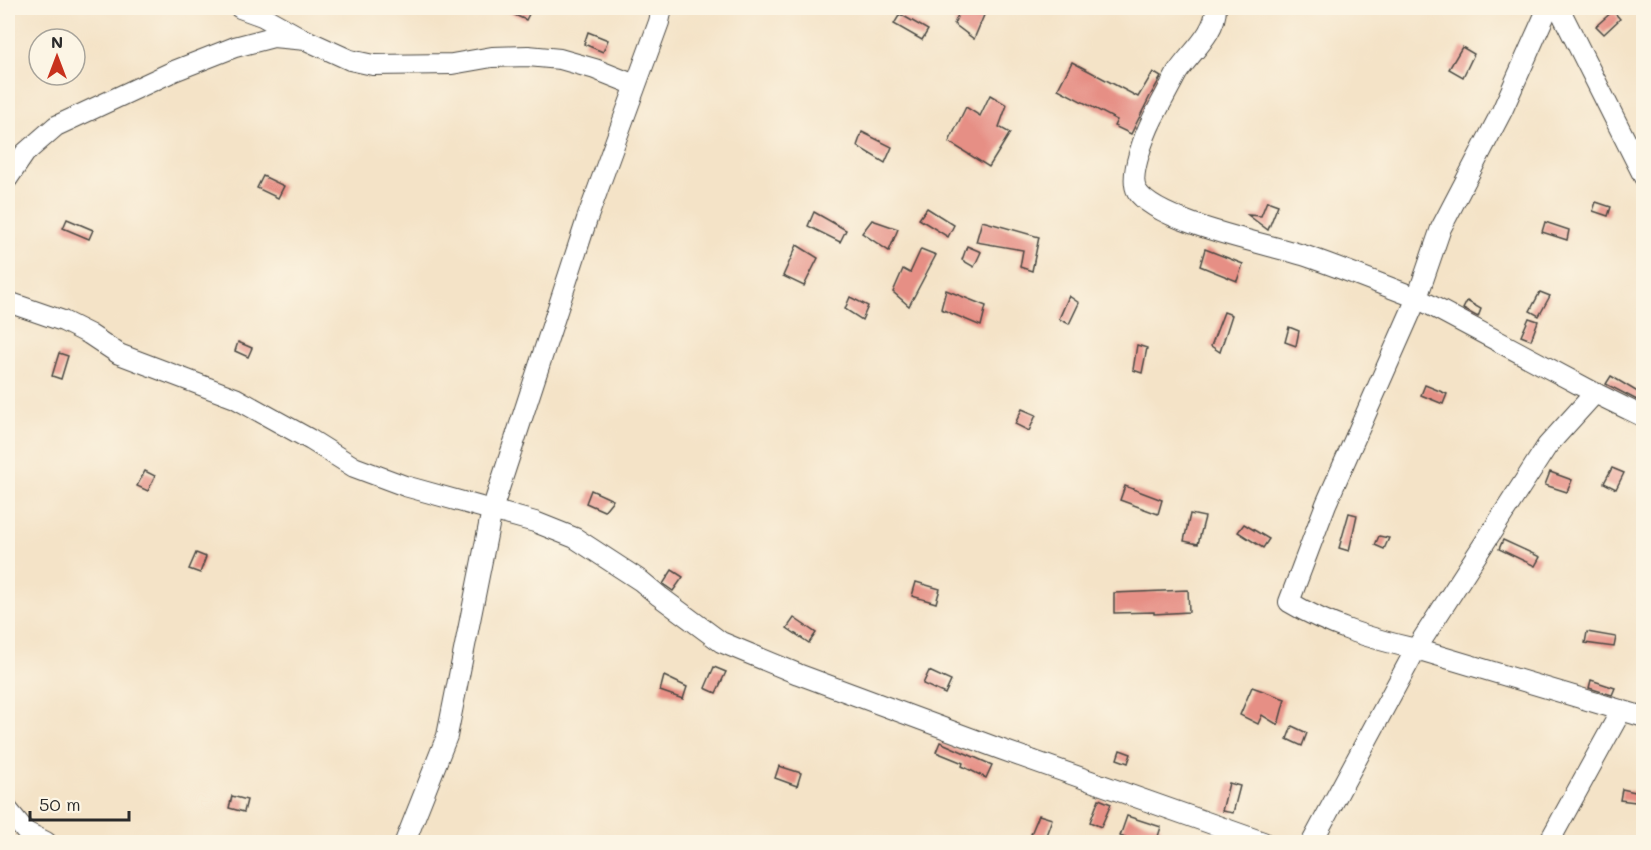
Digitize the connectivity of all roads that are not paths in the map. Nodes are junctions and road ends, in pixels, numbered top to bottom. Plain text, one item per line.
1 (240, 8) edge
2 (662, 8) edge
3 (1216, 8) edge
4 (1548, 8) edge
5 (1559, 8) edge
6 (306, 40) junction
7 (635, 85) junction
8 (1644, 177) edge
9 (8, 178) edge
10 (1417, 298) junction
11 (8, 302) edge
12 (1595, 393) junction
13 (1644, 417) edge
14 (492, 510) junction
15 (1416, 650) junction
16 (1621, 711) junction
17 (1644, 717) edge
18 (8, 810) edge
19 (46, 843) edge
20 (405, 843) edge
21 (1263, 843) edge
22 (1312, 843) edge
23 (1549, 843) edge

1 - 6 street
2 - 7 street
3 - 10 street
4 - 10 street
5 - 8 street
6 - 7 street
6 - 9 street
7 - 14 street
10 - 12 street
10 - 15 street
11 - 14 street
12 - 13 street
12 - 15 street
14 - 20 street
14 - 21 street
15 - 16 street
15 - 22 street
16 - 17 street
16 - 23 street
18 - 19 street

